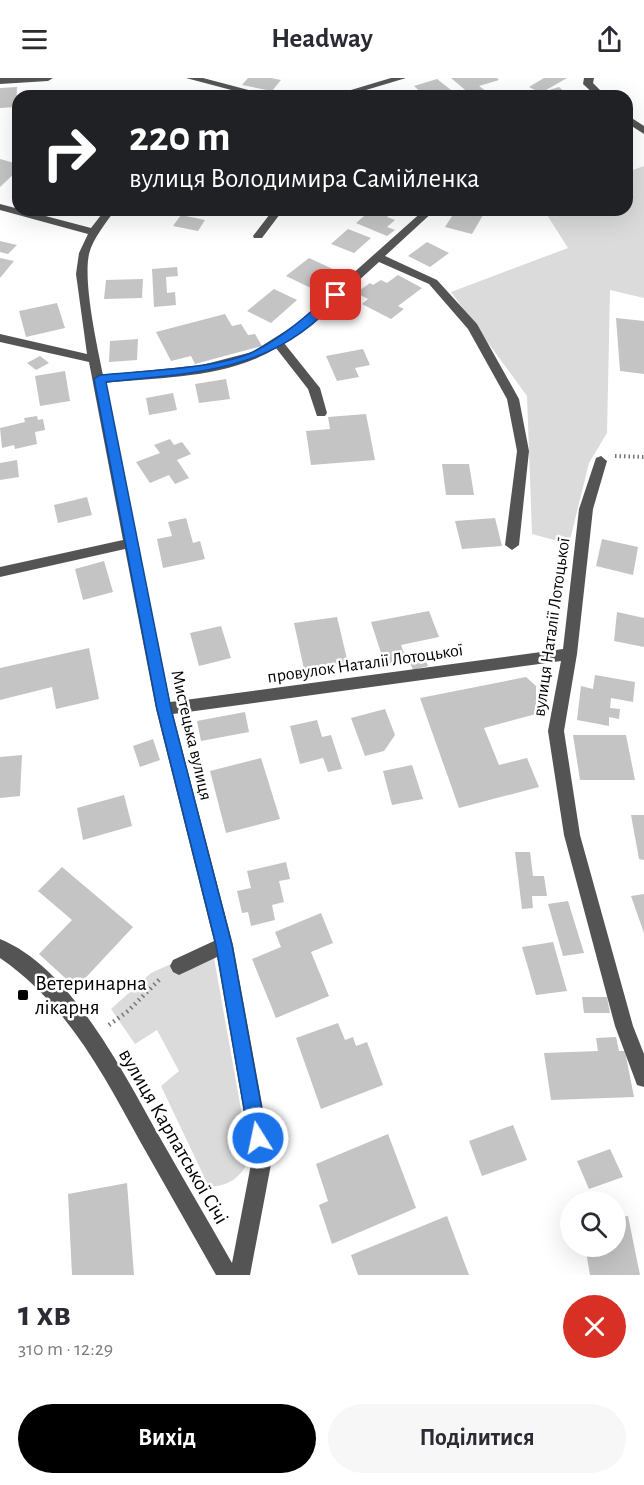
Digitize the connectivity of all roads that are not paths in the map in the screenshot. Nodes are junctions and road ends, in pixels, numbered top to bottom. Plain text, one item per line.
1 (48, 78) edge
2 (191, 78) edge
3 (401, 78) edge
4 (0, 81) edge
5 (224, 81) edge
6 (249, 90) edge
7 (358, 90) edge
8 (34, 216) edge
9 (106, 216) edge
10 (273, 216) edge
11 (423, 216) edge
12 (94, 232) junction
13 (258, 236) dead end
14 (377, 257) junction
15 (0, 338) edge
16 (278, 343) junction
17 (94, 359) junction
18 (100, 379) junction
19 (321, 413) dead end
20 (601, 461) road end
21 (131, 543) junction
22 (512, 545) dead end
23 (0, 572) edge
24 (570, 654) junction
25 (164, 709) junction
26 (224, 945) junction
27 (0, 948) edge
28 (179, 966) road end
29 (644, 1078) edge
30 (227, 1275) edge
31 (240, 1275) edge

1 - 4 street
2 - 5 street
3 - 7 street
5 - 6 street
8 - 12 street
9 - 12 street, Мистецька вулиця
10 - 13 street
11 - 14 street
12 - 17 street, Мистецька вулиця
14 - 16 street
14 - 22 street
15 - 17 street
16 - 18 street
16 - 19 street
17 - 18 street, Мистецька вулиця
18 - 21 street, Мистецька вулиця
20 - 24 street, вулиця Наталії Лотоцької
21 - 23 street
21 - 25 street, Мистецька вулиця
24 - 25 street, провулок Наталії Лотоцької
24 - 29 street, вулиця Наталії Лотоцької
25 - 26 street, Мистецька вулиця
26 - 28 street
26 - 31 street, Мистецька вулиця
27 - 30 street, вулиця Карпатської Січі

